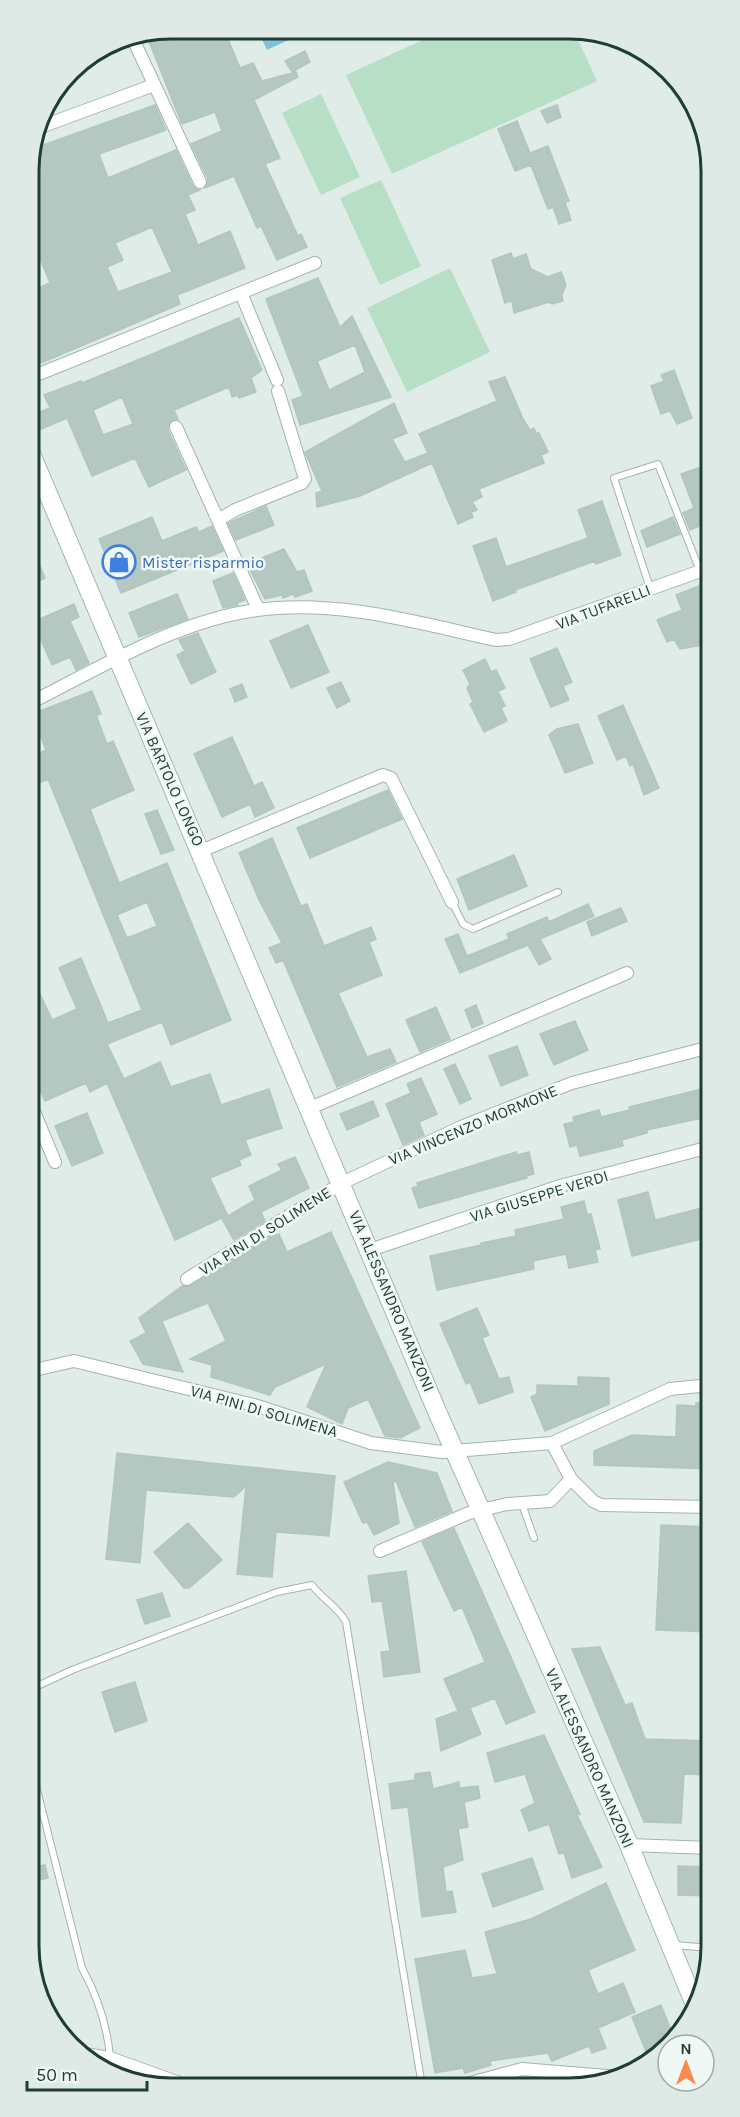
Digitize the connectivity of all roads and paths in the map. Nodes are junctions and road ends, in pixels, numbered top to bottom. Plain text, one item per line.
1 (135, 44) edge
2 (154, 85) junction
3 (48, 124) edge
4 (200, 182) dead end
5 (315, 263) dead end
6 (241, 293) junction
7 (39, 374) edge
8 (176, 427) dead end
9 (39, 473) edge
10 (218, 520) junction
11 (701, 560) edge
12 (701, 570) edge
13 (650, 588) junction
14 (258, 609) junction
15 (117, 659) junction
16 (39, 698) edge
17 (201, 851) junction
18 (558, 892) dead end
19 (452, 902) joint
20 (627, 973) dead end
21 (701, 1049) edge
22 (310, 1108) junction
23 (39, 1124) edge
24 (701, 1149) edge
25 (55, 1162) dead end
26 (342, 1183) junction
27 (370, 1250) junction
28 (187, 1279) dead end
29 (39, 1369) edge
30 (701, 1386) edge
31 (552, 1443) junction
32 (456, 1452) junction
33 (571, 1479) junction
34 (522, 1503) junction
35 (701, 1507) edge
36 (481, 1510) junction
37 (534, 1538) dead end
38 (380, 1551) dead end
39 (39, 1685) edge
40 (39, 1798) edge
41 (629, 1845) junction
42 (701, 1848) edge
43 (670, 1944) junction
44 (701, 1947) edge
45 (691, 1995) edge
46 (98, 2056) edge
47 (110, 2058) junction
48 (594, 2075) edge
49 (166, 2078) edge
50 (421, 2078) edge
51 (492, 2078) edge

1 - 2 street
2 - 3 street
2 - 4 street
5 - 6 street
6 - 7 street
6 - 10 street
8 - 10 street
9 - 15 street, VIA BARTOLO LONGO
10 - 14 street
11 - 13 lane
12 - 13 street, VIA TUFARELLI
13 - 14 street, VIA TUFARELLI
14 - 15 street
15 - 16 street
15 - 17 street, VIA BARTOLO LONGO
17 - 19 street
17 - 22 street, VIA BARTOLO LONGO
18 - 19 lane
20 - 22 street
21 - 26 street, VIA VINCENZO MORMONE
22 - 26 street, VIA BARTOLO LONGO
23 - 25 street
24 - 27 street, VIA GIUSEPPE VERDI
26 - 27 street, VIA ALESSANDRO MANZONI
26 - 28 street, VIA PINI DI SOLIMENE
27 - 32 street, VIA ALESSANDRO MANZONI
29 - 32 street, VIA PINI DI SOLIMENA
30 - 31 street
31 - 32 street
31 - 33 street
32 - 36 street, VIA ALESSANDRO MANZONI
33 - 34 street
33 - 35 street
34 - 36 street
34 - 37 lane
36 - 38 street
36 - 41 street, VIA ALESSANDRO MANZONI
39 - 50 lane
40 - 47 lane
41 - 42 street
41 - 43 street, VIA ALESSANDRO MANZONI
43 - 44 lane
43 - 45 street, VIA ALESSANDRO MANZONI
46 - 47 street
47 - 49 street
48 - 51 street

